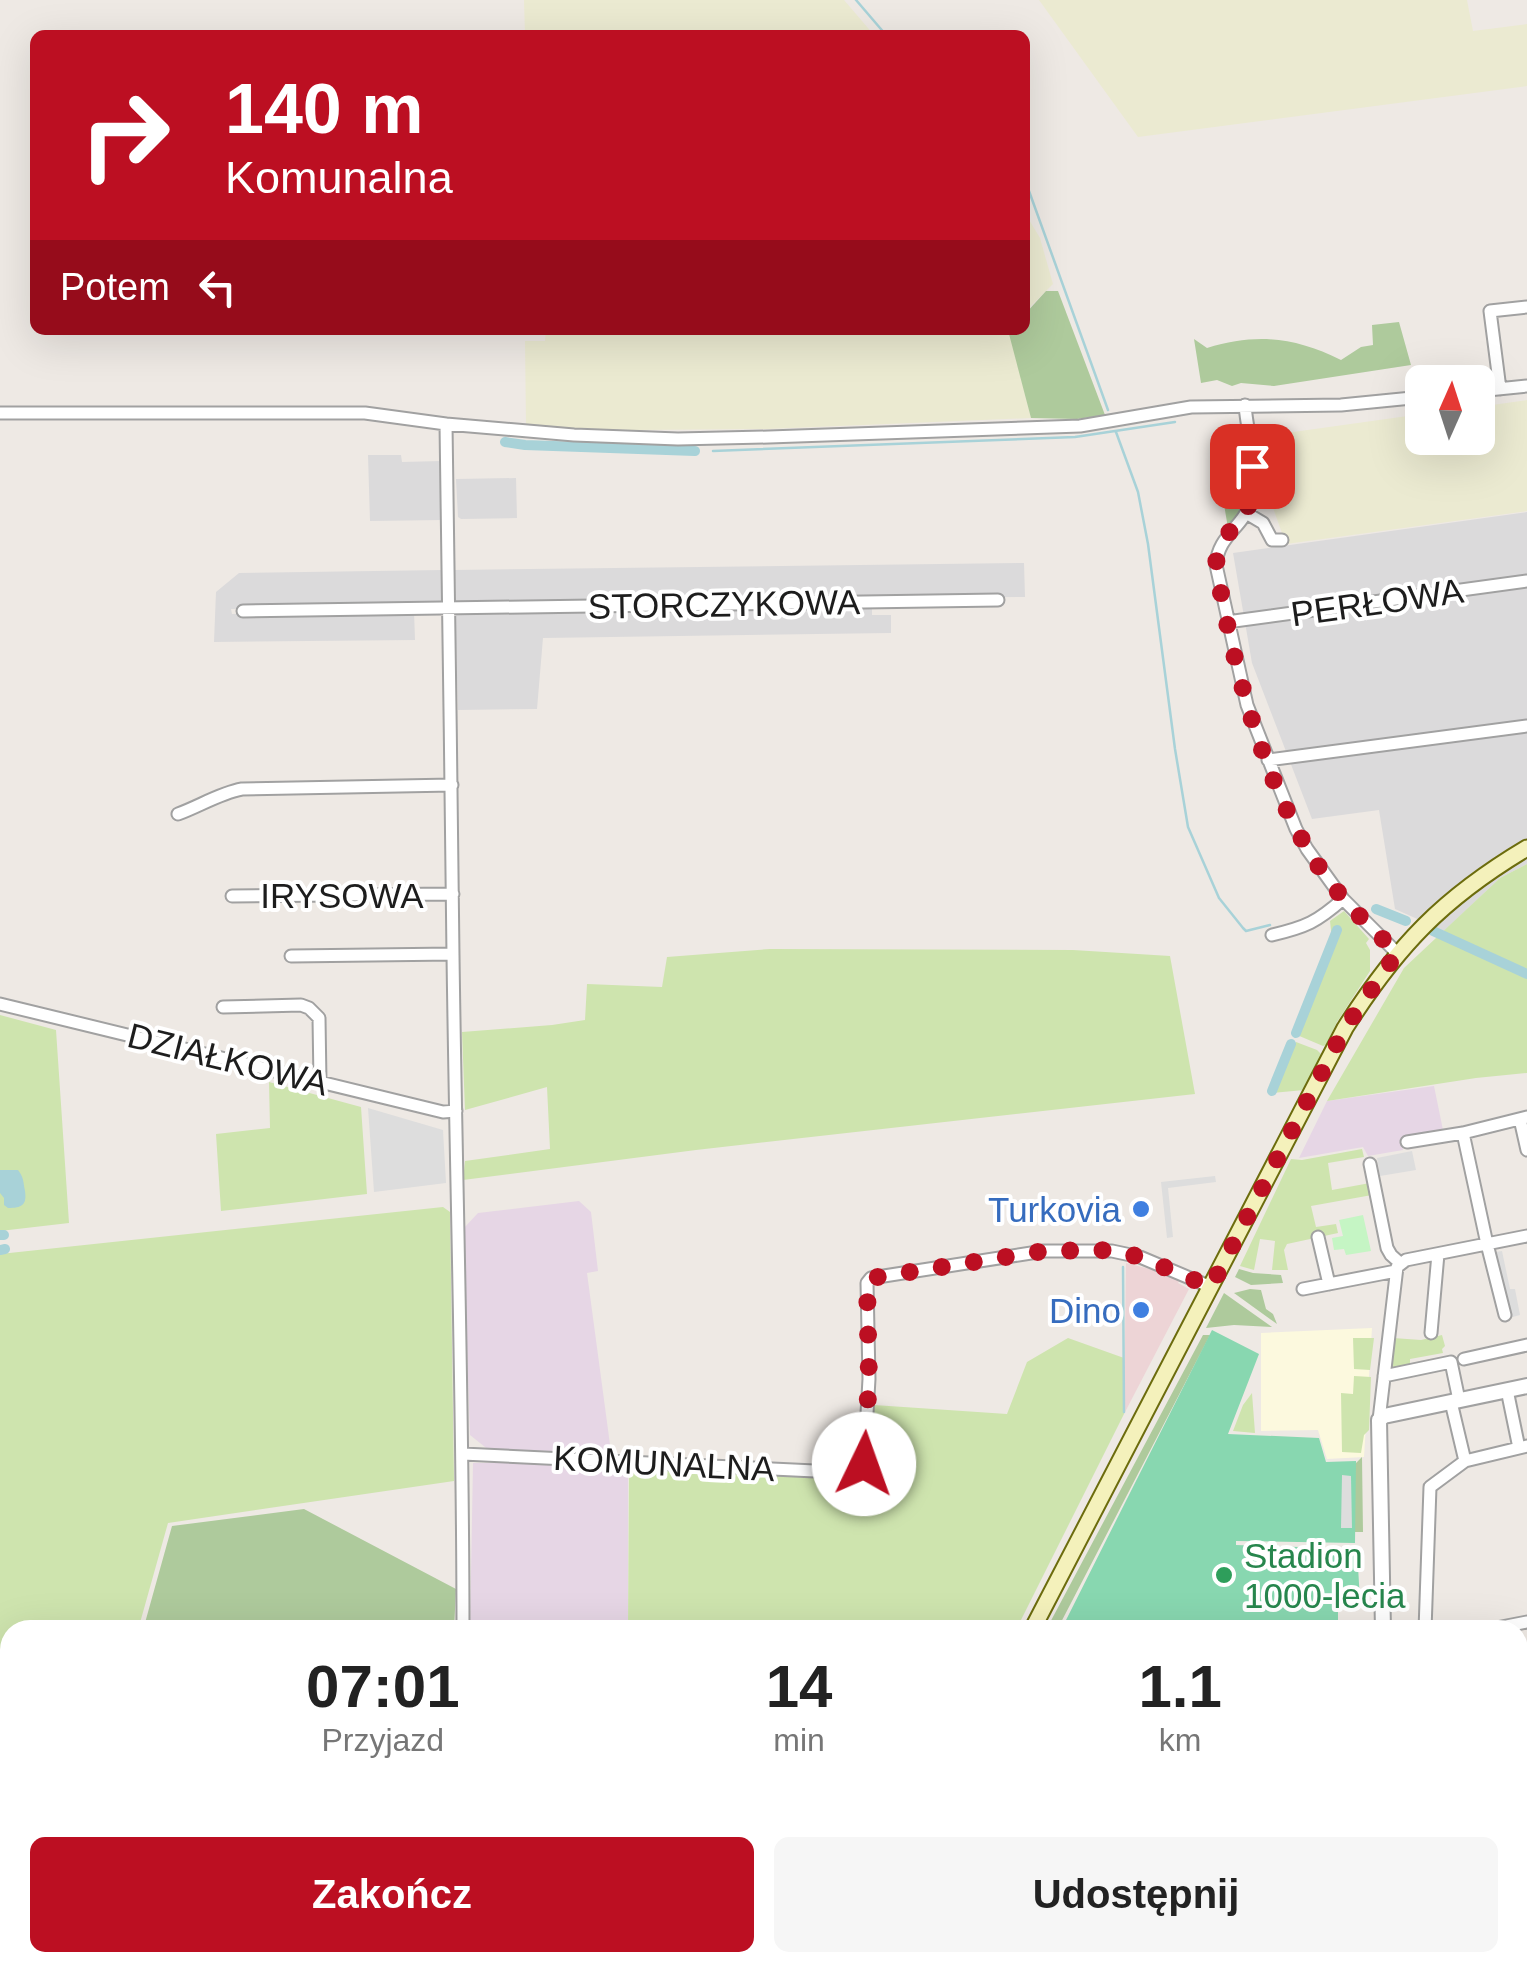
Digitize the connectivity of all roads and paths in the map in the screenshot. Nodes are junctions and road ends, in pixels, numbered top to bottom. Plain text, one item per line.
1 (1527, 307) edge
2 (1527, 386) edge
3 (1495, 389) edge
4 (1500, 389) junction
5 (1405, 399) edge
6 (1244, 405) junction
7 (0, 413) edge
8 (446, 424) junction
9 (1253, 468) junction
10 (1221, 472) dead end
11 (1246, 513) junction
12 (1282, 540) dead end
13 (1527, 581) edge
14 (998, 600) dead end
15 (450, 608) junction
16 (243, 610) dead end
17 (1228, 622) junction
18 (1527, 726) edge
19 (1268, 760) junction
20 (452, 785) junction
21 (178, 814) dead end
22 (1527, 848) edge
23 (452, 894) junction
24 (232, 896) dead end
25 (1344, 899) junction
26 (1272, 935) dead end
27 (1397, 953) junction
28 (453, 954) junction
29 (291, 956) dead end
30 (0, 1004) edge
31 (223, 1006) dead end
32 (320, 1082) junction
33 (456, 1117) junction
34 (1524, 1118) edge
35 (1464, 1132) junction
36 (1408, 1142) dead end
37 (1527, 1150) edge
38 (1370, 1164) dead end
39 (1527, 1236) edge
40 (1318, 1237) dead end
41 (1487, 1244) junction
42 (1438, 1254) junction
43 (1398, 1267) junction
44 (1329, 1284) junction
45 (1211, 1287) junction
46 (1303, 1290) dead end
47 (1505, 1315) dead end
48 (1430, 1333) dead end
49 (1527, 1345) edge
50 (1464, 1359) dead end
51 (1384, 1376) junction
52 (1527, 1386) edge
53 (1507, 1390) junction
54 (1455, 1401) junction
55 (1379, 1420) junction
56 (1523, 1447) edge
57 (463, 1454) junction
58 (1464, 1461) junction
59 (463, 1620) edge
60 (1037, 1620) edge
61 (1384, 1620) edge
62 (1425, 1620) edge

1 - 4 street
2 - 4 street
3 - 4 street
5 - 6 street
6 - 8 street
6 - 9 street
7 - 8 street
8 - 15 street
9 - 10 street
9 - 11 street
11 - 12 street
11 - 17 street
13 - 17 street, PERŁOWA
14 - 15 street, STORCZYKOWA
15 - 16 street, STORCZYKOWA
15 - 20 street
17 - 19 street
18 - 19 street
19 - 25 street
20 - 21 street
20 - 23 street
22 - 27 main road
23 - 24 street, IRYSOWA
23 - 28 street
25 - 26 street
25 - 27 street
27 - 45 main road
28 - 29 street
28 - 33 street
30 - 32 street, DZIAŁKOWA
31 - 32 street
32 - 33 street, DZIAŁKOWA
33 - 57 street
34 - 35 street
34 - 37 street
35 - 36 street
35 - 41 street
38 - 43 street
39 - 41 street
40 - 44 street
41 - 42 street
41 - 47 street
42 - 43 street
42 - 48 street
43 - 44 street
43 - 51 street
44 - 46 street
45 - 57 street, KOMUNALNA
45 - 60 main road
49 - 50 street
51 - 54 street
51 - 55 street
52 - 53 street
53 - 54 street
53 - 56 street
54 - 55 street
54 - 58 street
55 - 61 street
56 - 58 street
57 - 59 street
58 - 62 street

